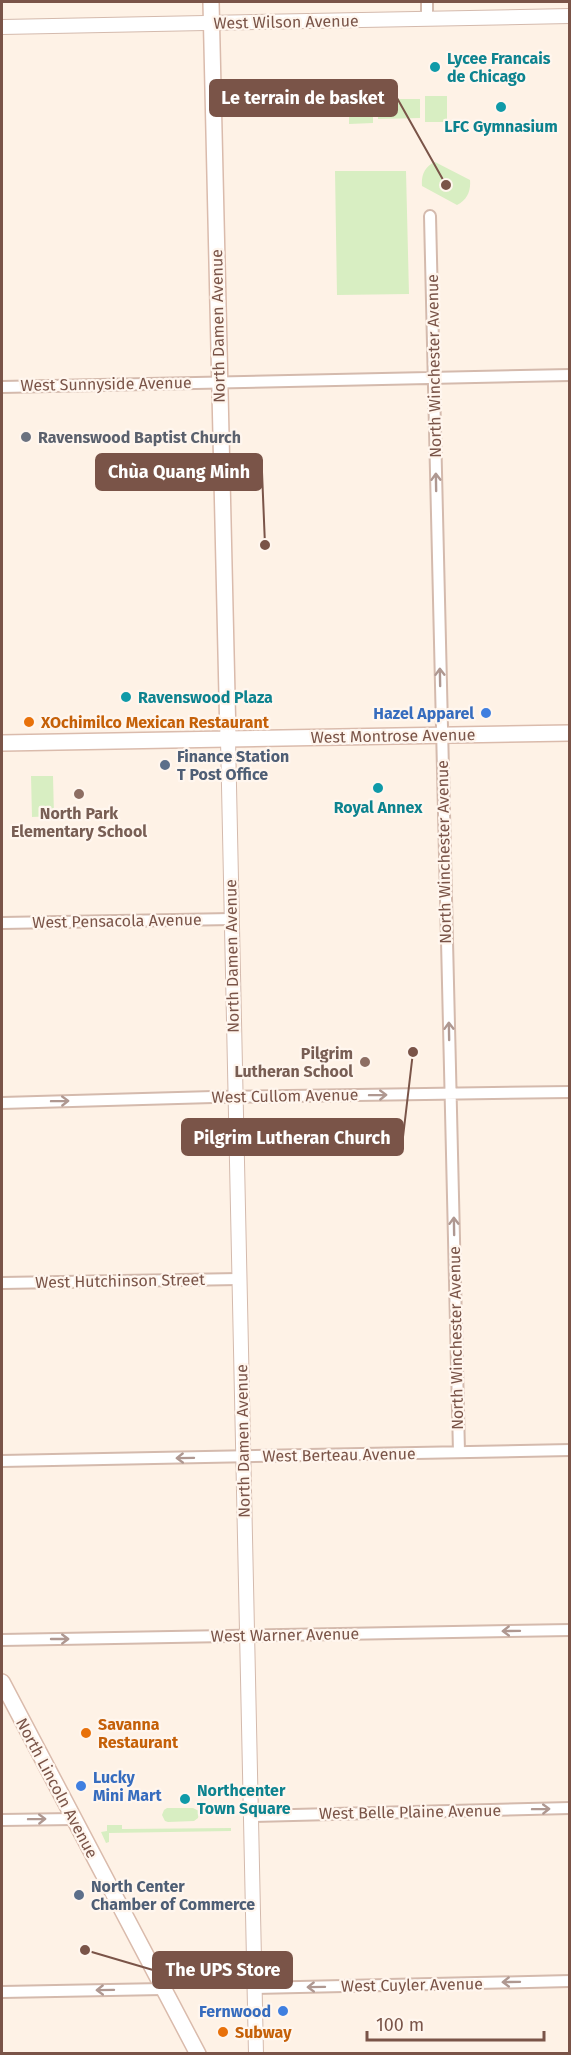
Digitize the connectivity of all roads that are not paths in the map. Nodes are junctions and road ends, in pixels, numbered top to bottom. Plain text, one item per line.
1 (211, 2) edge
2 (427, 2) edge
3 (570, 16) edge
4 (427, 19) junction
5 (211, 23) junction
6 (2, 27) edge
7 (430, 216) dead end
8 (570, 375) edge
9 (434, 378) junction
10 (219, 382) junction
11 (2, 387) edge
12 (570, 733) edge
13 (441, 735) junction
14 (228, 739) junction
15 (2, 743) edge
16 (232, 919) junction
17 (2, 923) edge
18 (570, 1092) edge
19 (450, 1094) junction
20 (236, 1097) junction
21 (2, 1103) edge
22 (239, 1279) junction
23 (2, 1283) edge
24 (570, 1450) edge
25 (459, 1452) junction
26 (243, 1457) junction
27 (2, 1461) edge
28 (570, 1630) edge
29 (247, 1635) junction
30 (2, 1640) edge
31 (2, 1682) edge
32 (570, 1808) edge
33 (251, 1816) junction
34 (73, 1819) junction
35 (2, 1820) edge
36 (570, 1981) edge
37 (255, 1988) junction
38 (163, 1989) junction
39 (2, 1992) edge
40 (198, 2054) edge
41 (256, 2054) edge

1 - 5 main road, North Damen Avenue
2 - 4 street
3 - 4 street, West Wilson Avenue
4 - 5 street, West Wilson Avenue
5 - 6 street, West Wilson Avenue
5 - 10 main road, North Damen Avenue
7 - 9 street, North Winchester Avenue
8 - 9 street, West Sunnyside Avenue
9 - 10 street, West Sunnyside Avenue
13 -> 9 street, North Winchester Avenue
10 - 11 street, West Sunnyside Avenue
10 - 14 main road, North Damen Avenue
12 - 13 main road, West Montrose Avenue
13 - 14 main road, West Montrose Avenue
19 -> 13 street, North Winchester Avenue
14 - 15 main road, West Montrose Avenue
14 - 16 street, North Damen Avenue
16 - 17 street, West Pensacola Avenue
16 - 20 street, North Damen Avenue
18 - 19 street, West Cullom Avenue
20 -> 19 street, West Cullom Avenue
25 -> 19 street, North Winchester Avenue
21 -> 20 street, West Cullom Avenue
20 - 22 street, North Damen Avenue
22 - 23 street, West Hutchinson Street
22 - 26 street, North Damen Avenue
24 - 25 street, West Berteau Avenue
25 - 26 street, West Berteau Avenue
26 -> 27 street, West Berteau Avenue
26 - 29 street, North Damen Avenue
28 -> 29 street, West Warner Avenue
30 -> 29 street, West Warner Avenue
29 - 33 street, North Damen Avenue
31 - 34 main road, North Lincoln Avenue
33 -> 32 street, West Belle Plaine Avenue
33 - 37 street, North Damen Avenue
35 -> 34 street
34 - 38 main road, North Lincoln Avenue
36 -> 37 street, West Cuyler Avenue
37 - 41 street, North Damen Avenue
38 -> 39 street
38 - 40 main road, North Lincoln Avenue

